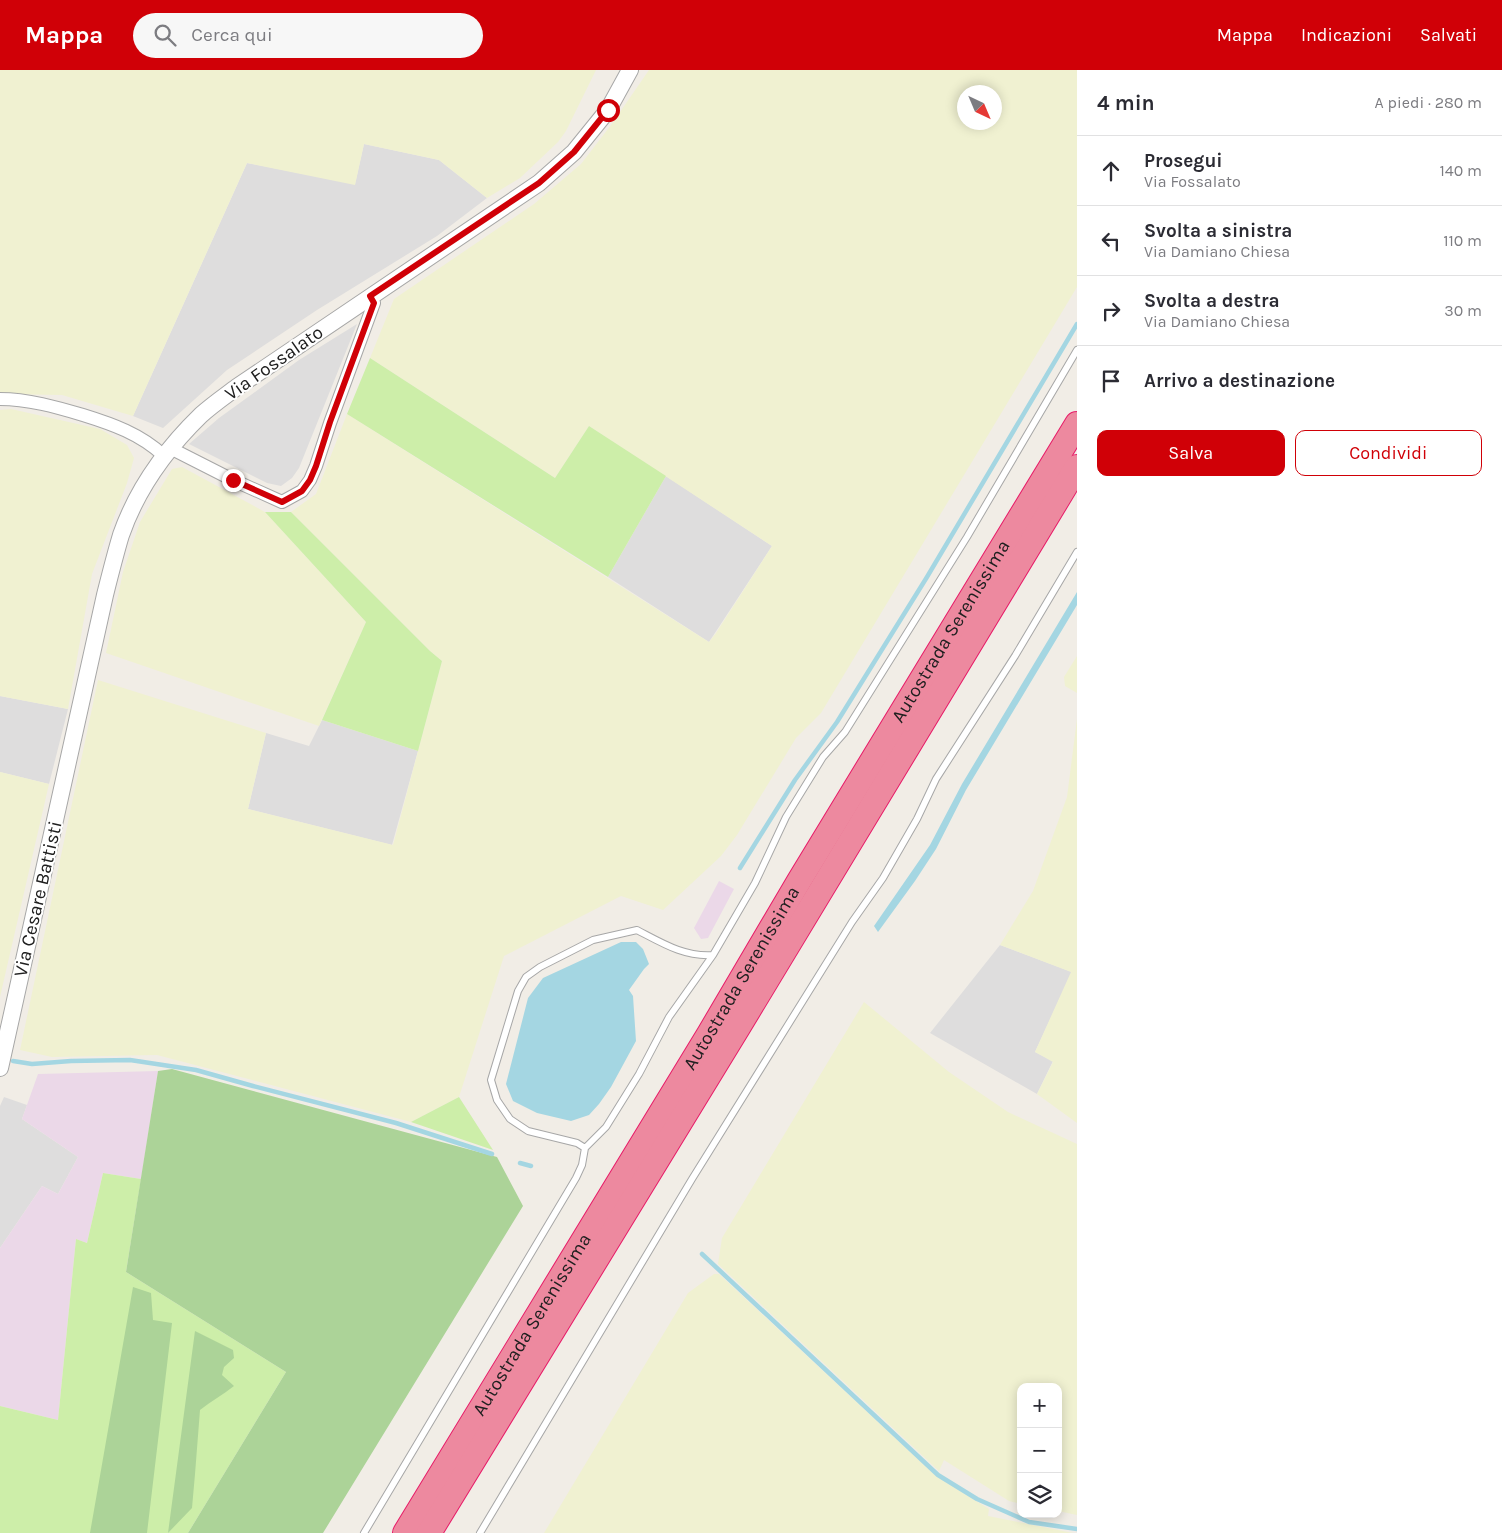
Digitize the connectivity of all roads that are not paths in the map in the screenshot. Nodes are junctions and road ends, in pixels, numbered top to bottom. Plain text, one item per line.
1 (630, 70) edge
2 (370, 296) junction
3 (1077, 350) edge
4 (0, 399) edge
5 (1077, 424) edge
6 (167, 452) junction
7 (1077, 467) edge
8 (1077, 552) edge
9 (69, 760) joint
10 (713, 955) junction
11 (0, 1068) edge
12 (585, 1148) junction
13 (364, 1533) edge
14 (405, 1533) edge
15 (429, 1533) edge
16 (480, 1533) edge

1 - 2 street, Via Fossalato
2 - 6 street, Via Fossalato
2 - 6 street
3 - 10 lane
4 - 6 street
5 - 14 highway, Autostrada Serenissima
6 - 9 street, Via Fossalato
7 - 15 highway, Autostrada Serenissima
8 - 16 lane
9 - 11 street, Via Cesare Battisti
10 - 12 lane
10 - 12 lane
12 - 13 lane

